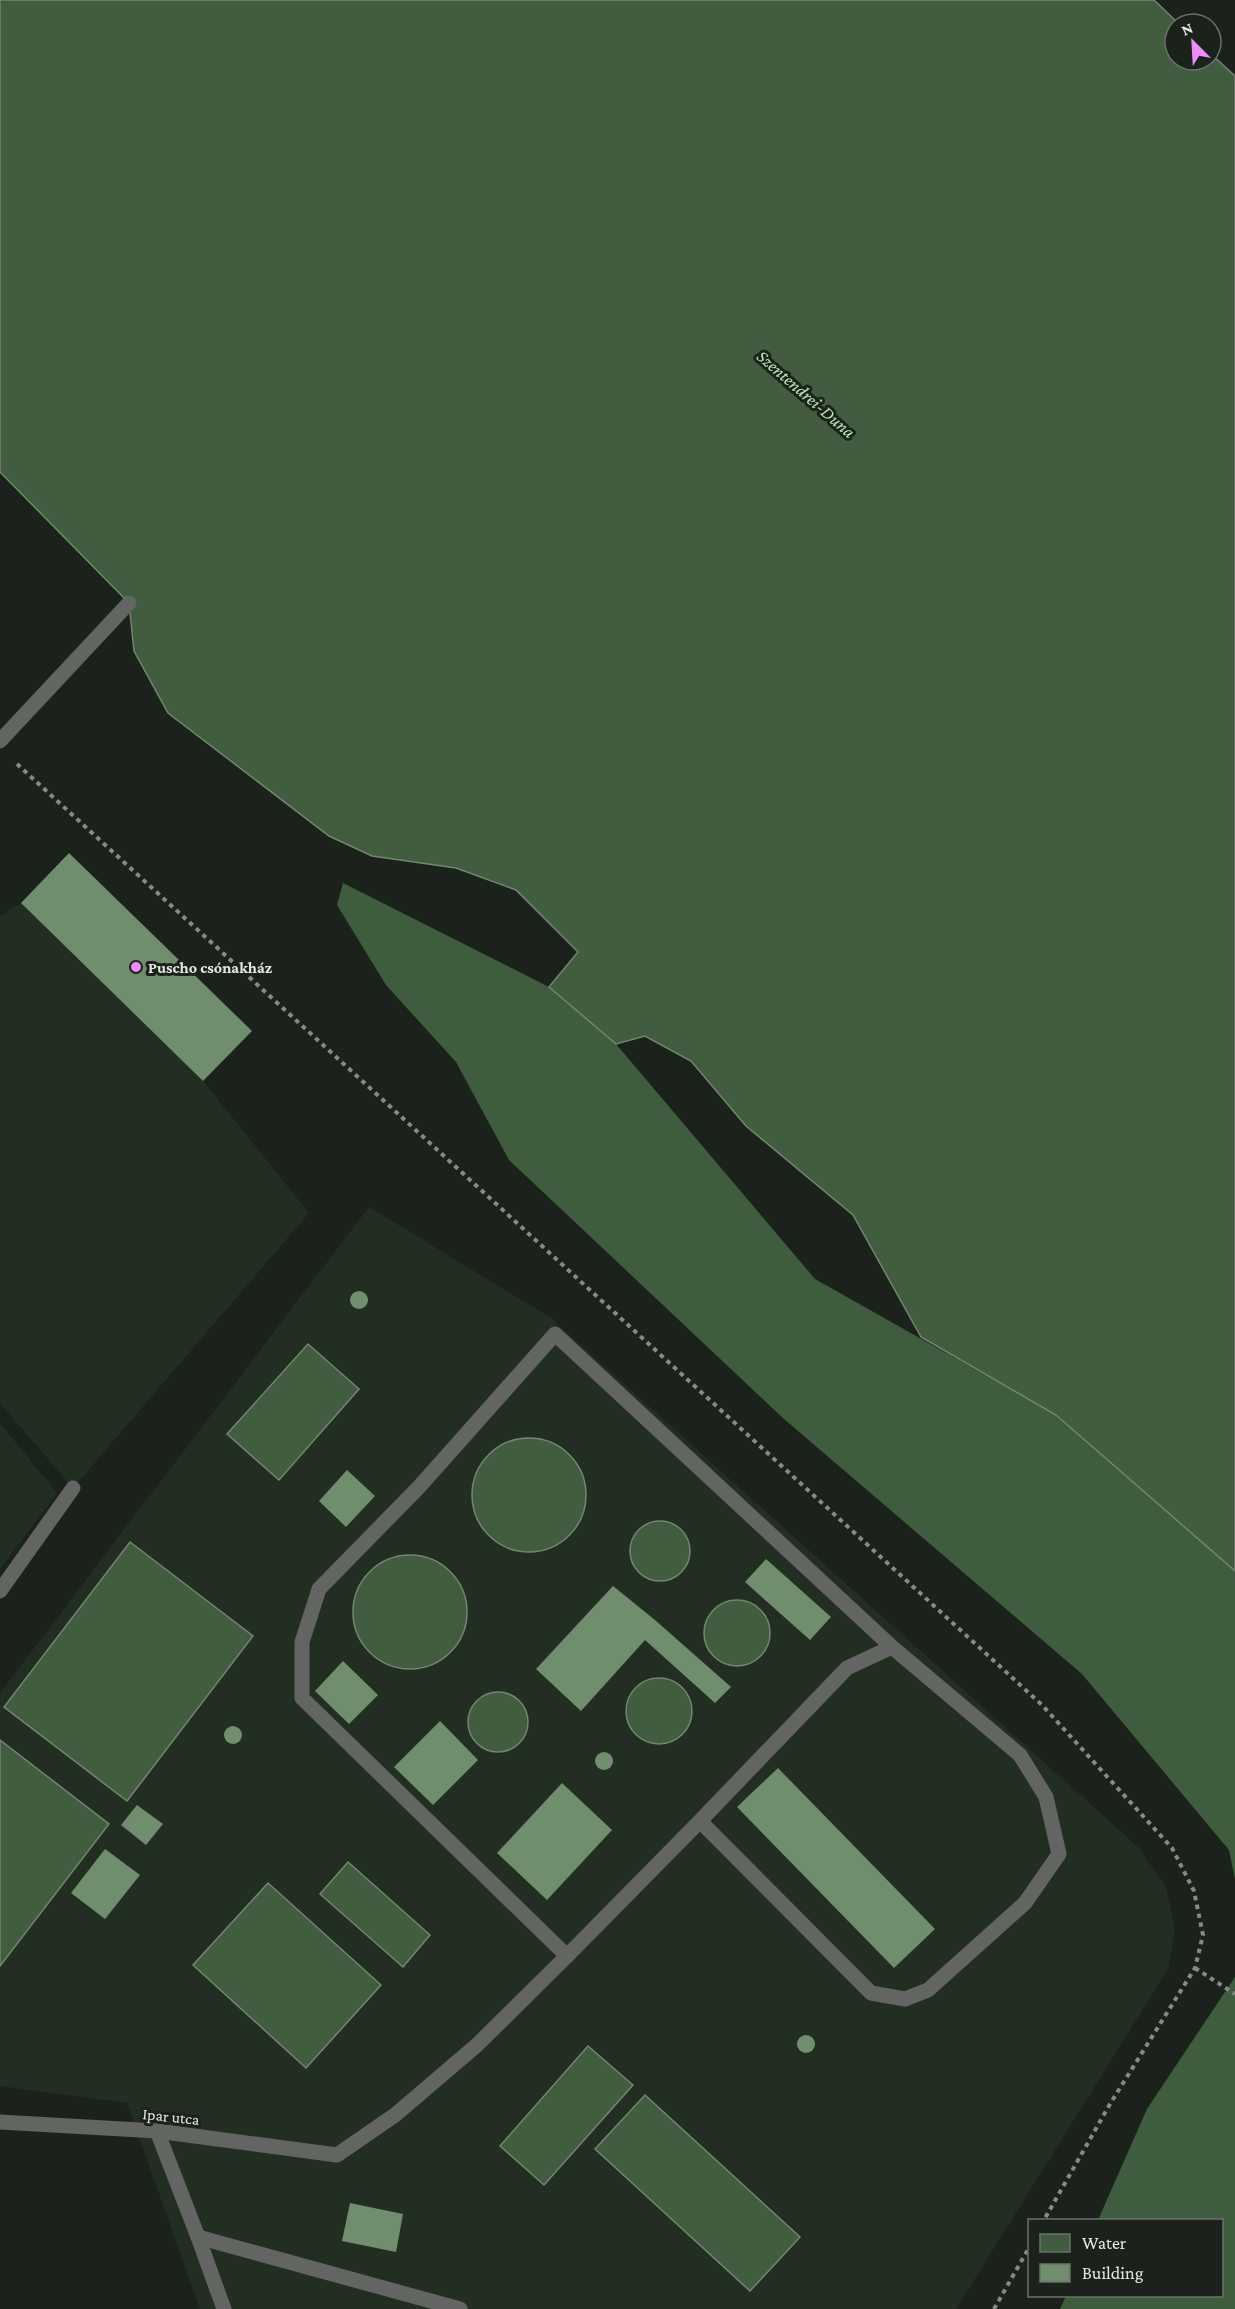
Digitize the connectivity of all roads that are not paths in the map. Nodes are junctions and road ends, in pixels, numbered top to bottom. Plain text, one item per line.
1 (129, 603) dead end
2 (0, 741) edge
3 (73, 1488) dead end
4 (0, 1591) edge
5 (892, 1647) junction
6 (700, 1821) junction
7 (567, 1956) junction
8 (0, 2122) edge
9 (157, 2131) junction
10 (198, 2237) junction
11 (431, 2306) edge
12 (224, 2309) edge
13 (460, 2309) edge

1 - 2 lane
3 - 4 lane
5 - 6 lane
5 - 6 lane
5 - 7 lane
6 - 7 lane
7 - 9 lane, Ipar utca
8 - 9 lane, Ipar utca
9 - 10 lane
10 - 11 lane
10 - 12 lane
11 - 13 lane

